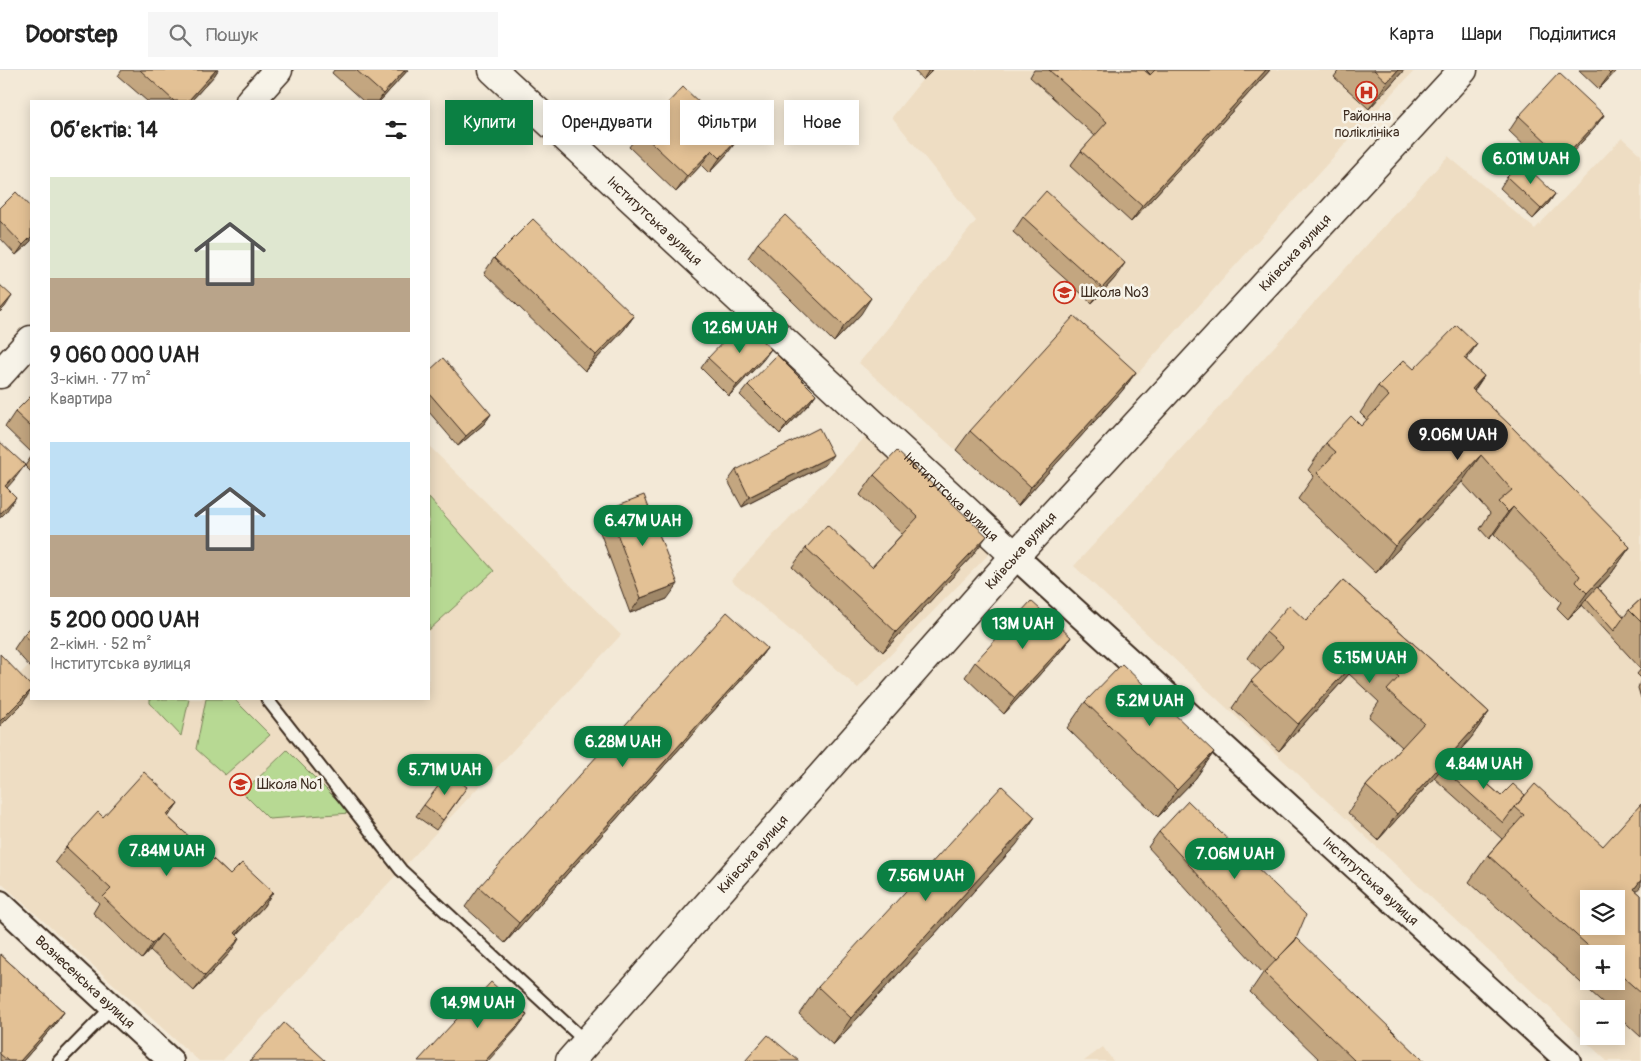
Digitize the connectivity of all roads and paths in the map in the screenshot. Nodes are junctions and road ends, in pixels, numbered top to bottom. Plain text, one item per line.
1 (278, 70) edge
2 (493, 70) edge
3 (1463, 70) edge
4 (251, 100) edge
5 (30, 341) edge
6 (0, 374) edge
7 (1015, 556) junction
8 (268, 700) edge
9 (0, 903) edge
10 (112, 1007) junction
11 (578, 1052) edge
12 (59, 1061) edge
13 (171, 1061) edge
14 (1568, 1061) edge

1 - 4 main road
2 - 7 main road, Інститутська вулиця
3 - 7 main road, Київська вулиця
5 - 6 main road
7 - 11 main road, Київська вулиця
7 - 14 street, Інститутська вулиця
8 - 11 lane
9 - 10 street, Вознесенська вулиця
10 - 12 lane
10 - 13 street, Вознесенська вулиця

